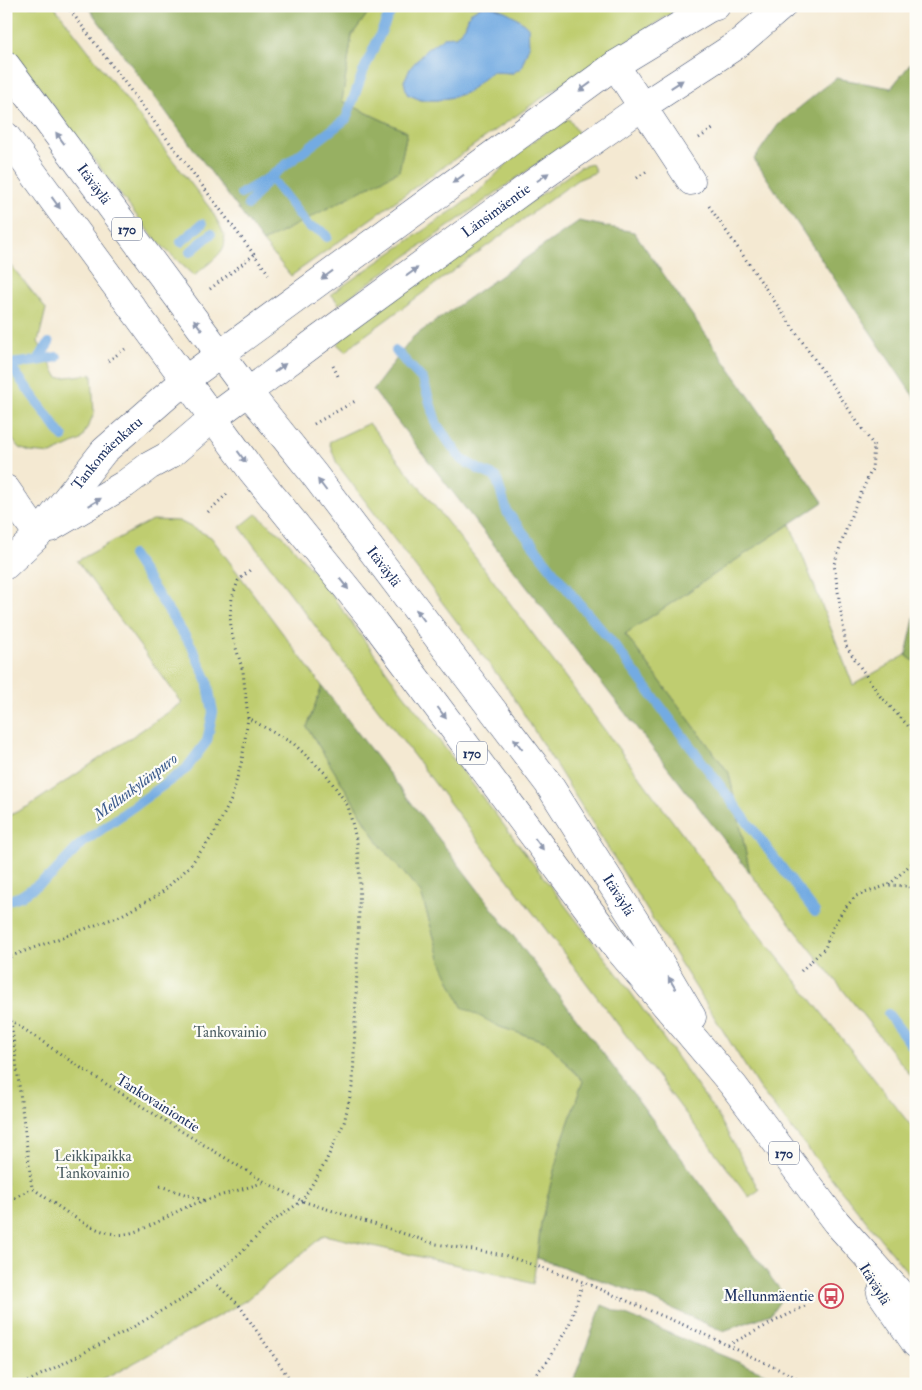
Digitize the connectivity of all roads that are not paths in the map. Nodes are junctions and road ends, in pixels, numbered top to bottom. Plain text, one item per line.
1 (716, 6) edge
2 (782, 6) edge
3 (6, 65) edge
4 (615, 65) junction
5 (643, 106) junction
6 (6, 136) edge
7 (692, 180) road end
8 (219, 354) junction
9 (185, 380) junction
10 (248, 392) junction
11 (214, 418) junction
12 (6, 489) edge
13 (38, 535) junction
14 (6, 566) edge
15 (733, 1085) junction
16 (836, 1222) junction
17 (916, 1311) edge
18 (916, 1344) edge

1 - 4 main road
5 -> 2 main road, Länsimäentie
8 -> 3 main road, Itäväylä / 170
4 - 5 main road
4 -> 8 main road
5 - 7 main road
10 -> 5 main road, Länsimäentie
6 -> 9 main road, Itäväylä / 170
8 - 9 main road
8 - 10 main road, Itäväylä / 170
9 - 11 main road, Itäväylä / 170
9 - 13 main road, Tankomäenkatu
10 - 11 main road, Länsimäentie
15 -> 10 main road, Itäväylä / 170
13 -> 11 main road, Tankomäenkatu
11 -> 15 main road, Itäväylä / 170
12 - 13 main road
13 - 14 main road, Tankomäenkatu
15 - 16 main road, Itäväylä / 170
16 - 17 main road, Itäväylä / 170
16 - 18 main road, Itäväylä / 170

